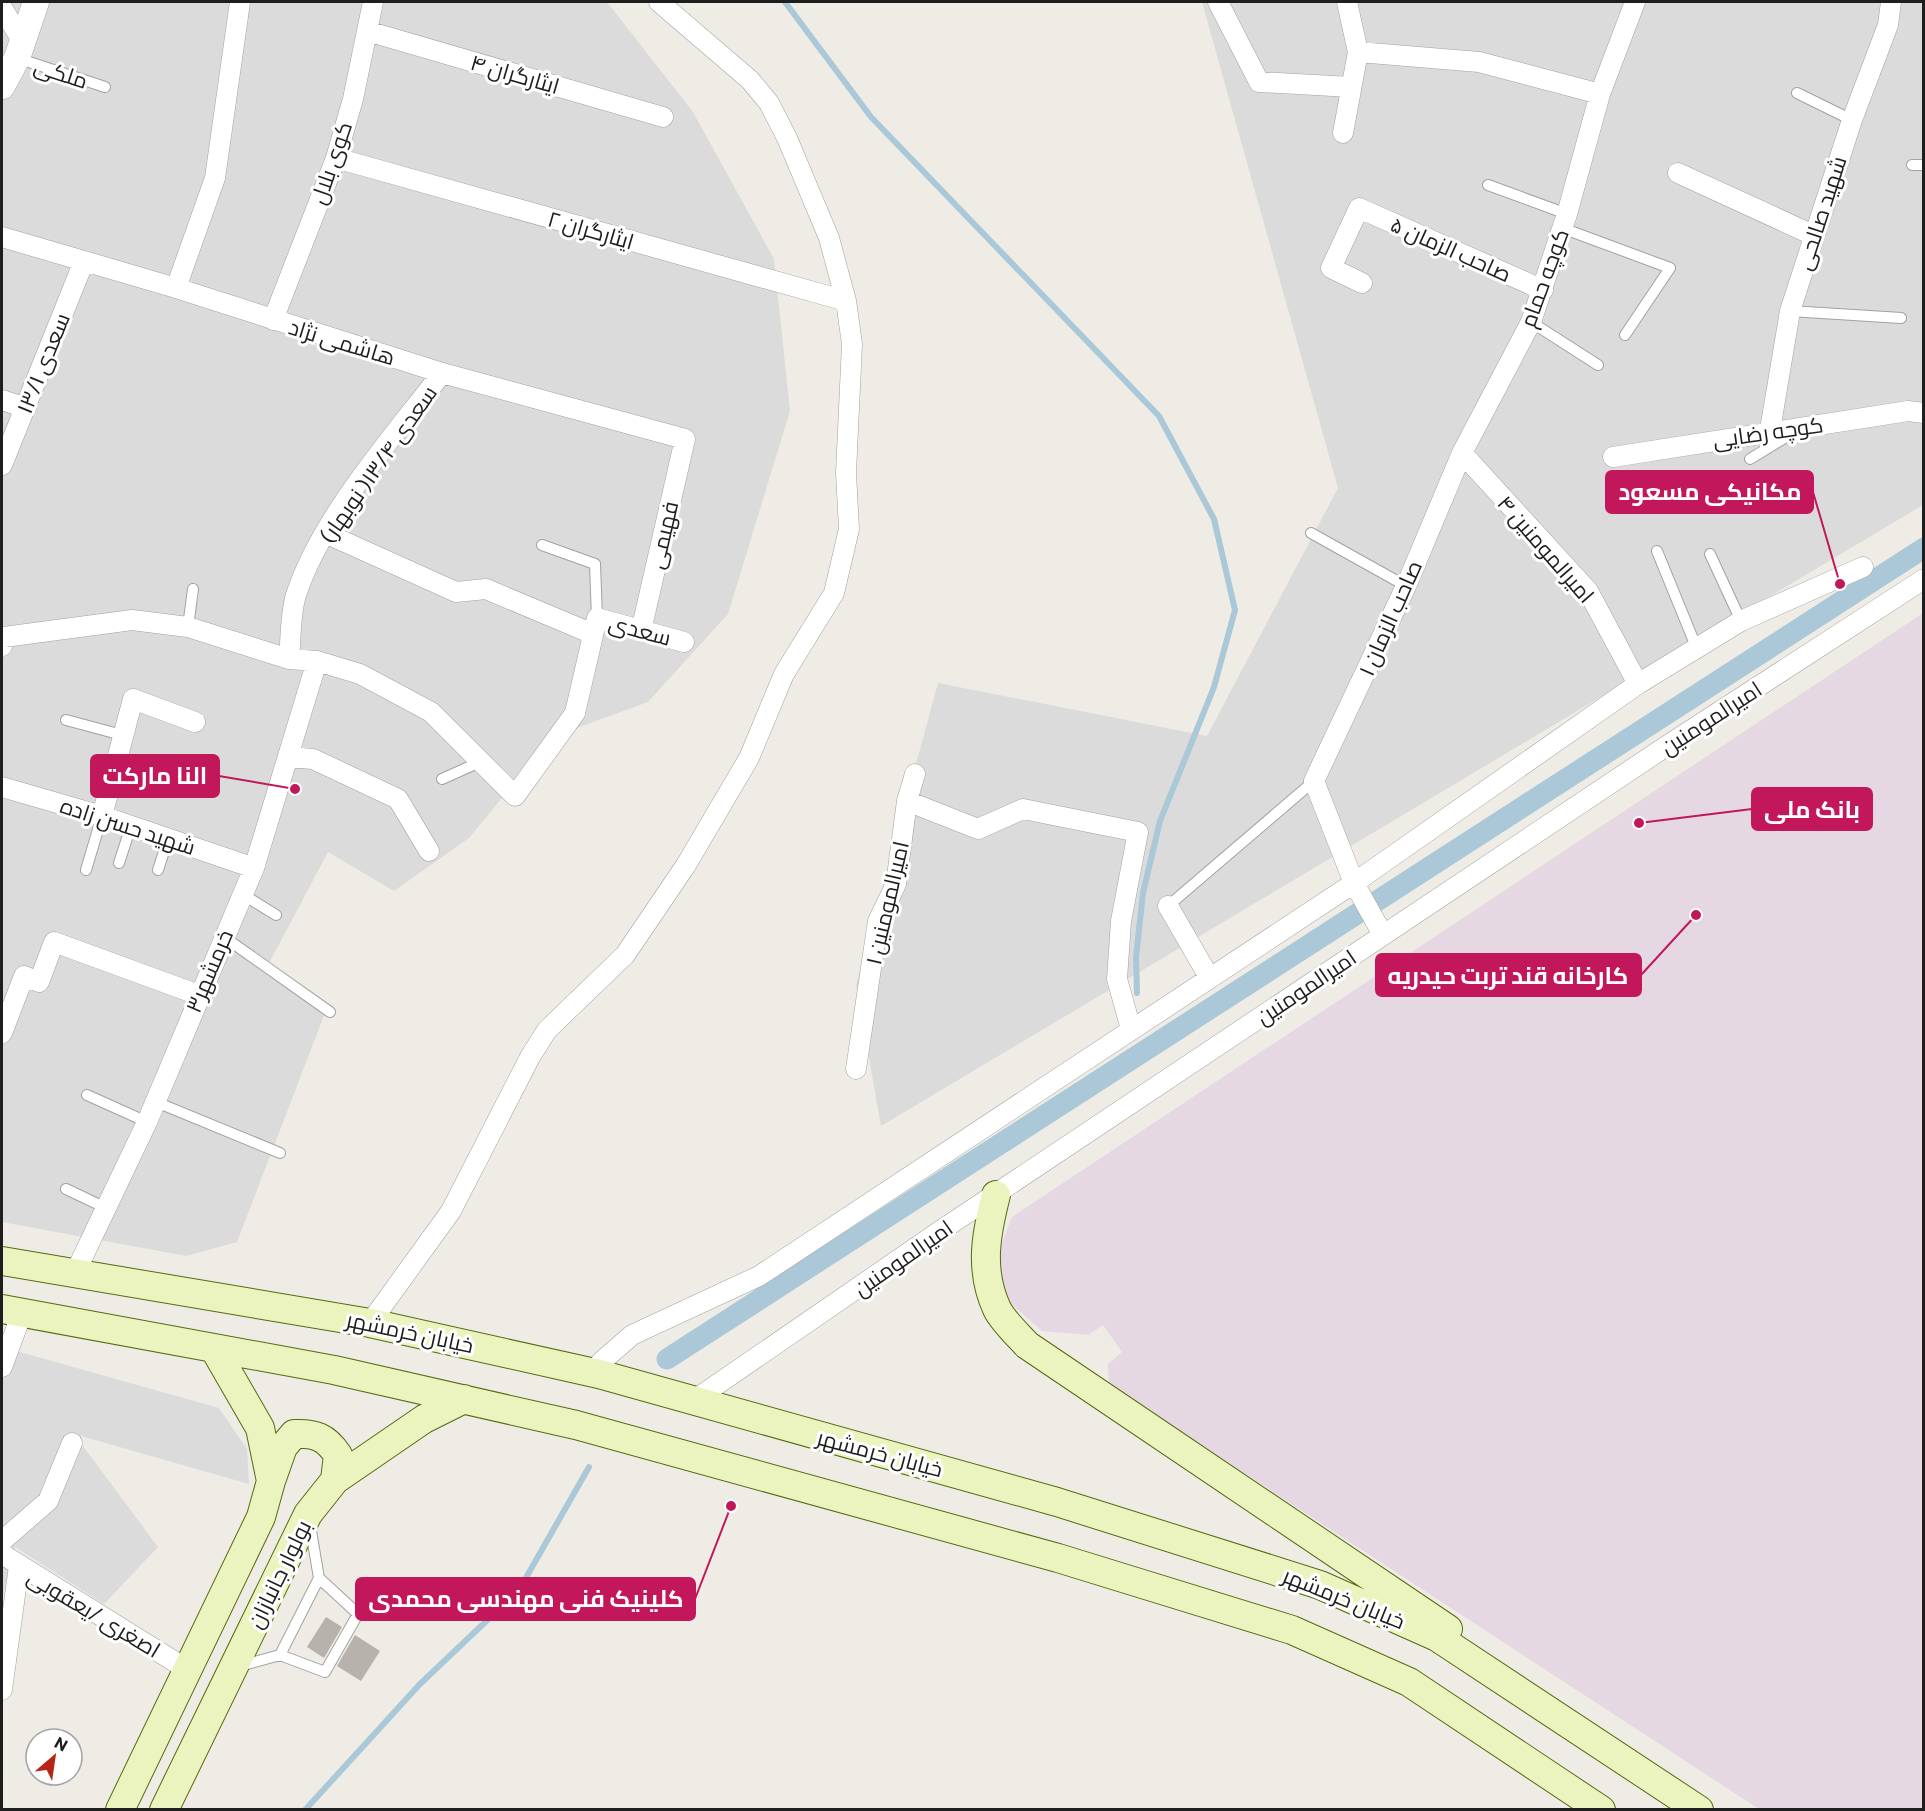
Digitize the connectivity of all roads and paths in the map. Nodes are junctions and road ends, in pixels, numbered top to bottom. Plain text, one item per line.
1 (36, 2) edge
2 (240, 2) edge
3 (373, 2) edge
4 (659, 2) edge
5 (1218, 2) edge
6 (1347, 2) edge
7 (1635, 2) edge
8 (1891, 2) edge
9 (2, 8) edge
10 (368, 31) junction
11 (20, 50) junction
12 (1358, 52) junction
13 (2, 86) edge
14 (105, 87) dead end
15 (1351, 87) junction
16 (1600, 93) junction
17 (1797, 93) dead end
18 (663, 117) dead end
19 (1852, 120) junction
20 (1343, 133) dead end
21 (336, 158) junction
22 (1678, 173) dead end
23 (1488, 185) dead end
24 (1565, 221) junction
25 (1813, 235) junction
26 (2, 237) edge
27 (84, 261) junction
28 (1362, 283) dead end
29 (176, 288) junction
30 (1543, 290) junction
31 (846, 301) junction
32 (1790, 311) junction
33 (1901, 318) dead end
34 (273, 320) junction
35 (1531, 322) junction
36 (1625, 335) dead end
37 (1598, 365) dead end
38 (442, 373) junction
39 (2, 400) edge
40 (26, 408) junction
41 (1923, 413) edge
42 (1800, 428) junction
43 (1770, 430) junction
44 (685, 439) joint
45 (1462, 453) junction
46 (1613, 457) dead end
47 (1750, 459) dead end
48 (2, 465) edge
49 (325, 533) junction
50 (1311, 533) dead end
51 (542, 545) dead end
52 (1657, 551) dead end
53 (1710, 554) dead end
54 (1863, 567) dead end
55 (1923, 579) edge
56 (1406, 586) junction
57 (192, 589) dead end
58 (1741, 621) junction
59 (595, 626) junction
60 (188, 627) junction
61 (641, 631) junction
62 (684, 642) dead end
63 (2, 646) edge
64 (1697, 649) junction
65 (289, 659) junction
66 (317, 661) junction
67 (1638, 684) junction
68 (66, 720) dead end
69 (195, 722) dead end
70 (122, 735) junction
71 (289, 757) junction
72 (480, 762) junction
73 (915, 774) dead end
74 (442, 779) dead end
75 (1314, 781) junction
76 (2, 787) edge
77 (907, 801) junction
78 (102, 816) junction
79 (131, 826) junction
80 (168, 839) junction
81 (429, 851) dead end
82 (119, 863) dead end
83 (254, 868) junction
84 (86, 870) dead end
85 (158, 870) dead end
86 (1354, 883) junction
87 (242, 894) junction
88 (1168, 906) joint
89 (276, 915) dead end
90 (1383, 934) junction
91 (224, 937) junction
92 (1209, 976) junction
93 (199, 995) junction
94 (330, 1012) dead end
95 (1131, 1029) junction
96 (2, 1033) edge
97 (856, 1069) dead end
98 (87, 1095) dead end
99 (156, 1102) junction
100 (147, 1122) junction
101 (280, 1153) dead end
102 (66, 1189) dead end
103 (996, 1195) junction
104 (106, 1208) junction
105 (2, 1261) edge
106 (76, 1271) junction
107 (12, 1311) edge
108 (370, 1323) junction
109 (215, 1350) junction
110 (2, 1367) edge
111 (599, 1374) junction
112 (464, 1399) junction
113 (693, 1401) junction
114 (72, 1443) dead end
115 (335, 1480) junction
116 (271, 1481) junction
117 (308, 1514) junction
118 (2, 1541) edge
119 (2, 1554) edge
120 (19, 1566) junction
121 (319, 1578) junction
122 (280, 1655) junction
123 (234, 1667) junction
124 (188, 1670) junction
125 (2, 1690) edge
126 (1525, 1695) junction
127 (1685, 1806) edge
128 (120, 1809) edge
129 (164, 1809) edge
130 (1601, 1809) edge

1 - 11 street
2 - 29 street
3 - 10 street, کوی بلال
4 - 31 street
5 - 15 street
6 - 12 street
7 - 16 street
8 - 19 street, شهید صالحی
9 - 11 street
10 - 18 street, ایثارگران ۴
10 - 21 street, کوی بلال
11 - 13 street
11 - 14 lane, ملکی
12 - 15 street
12 - 16 street
15 - 20 street
16 - 24 street, کوچه حمام
17 - 19 lane
19 - 25 street, شهید صالحی
21 - 31 street, ایثارگران ۲
21 - 34 street, کوی بلال
22 - 25 street
23 - 24 lane
24 - 30 street, کوچه حمام
24 - 36 lane
25 - 32 street, شهید صالحی
26 - 27 street, هاشمی نژاد
27 - 29 street, هاشمی نژاد
27 - 40 street, سعدی ۱۳/۱
28 - 30 street, صاحب الزمان ۵
29 - 34 street, هاشمی نژاد
30 - 35 street, کوچه حمام
31 - 108 street
32 - 33 lane
32 - 43 street, شهید صالحی
34 - 38 street, هاشمی نژاد
35 - 37 lane
35 - 45 street, کوچه حمام
38 - 44 street, هاشمی نژاد
38 - 49 street, سعدی ۱۳/۴( نوبهار)
39 - 40 street
40 - 48 street, سعدی ۱۳/۱
41 - 42 street, کوچه رضایی
42 - 43 street, کوچه رضایی
42 - 47 lane
43 - 46 street, کوچه رضایی
44 - 61 street, فهیمی
45 - 56 street, صاحب الزمان ۱
45 - 67 street, امیرالمومنین ۴
49 - 59 street, سعدی
49 - 65 street, سعدی ۱۳/۴( نوبهار)
50 - 56 lane
51 - 59 lane
52 - 64 lane
53 - 58 lane
54 - 58 street
55 - 90 street, امیرالمومنین
56 - 75 street, صاحب الزمان ۱
57 - 60 lane
58 - 64 street
59 - 61 street, سعدی
59 - 72 street
60 - 63 street
60 - 65 street
61 - 62 street, سعدی
64 - 67 street
65 - 66 street
66 - 71 street, خرمشهر۳
66 - 72 street
67 - 86 street
68 - 70 lane
69 - 70 street
70 - 78 street
71 - 81 street
71 - 83 street, خرمشهر۳
72 - 74 lane
73 - 77 street, امیرالمومنین ۱
75 - 86 street
75 - 88 lane
76 - 78 street, شهید حسن زاده
77 - 95 street
77 - 97 street, امیرالمومنین ۱
78 - 79 street, شهید حسن زاده
78 - 84 lane
79 - 80 street, شهید حسن زاده
79 - 82 lane
80 - 83 street, شهید حسن زاده
80 - 85 lane
83 - 87 street, خرمشهر۳
86 - 90 street
86 - 92 street
87 - 89 lane
87 - 91 street, خرمشهر۳
88 - 92 street
90 - 103 street, امیرالمومنین
91 - 93 street, خرمشهر۳
91 - 94 lane
92 - 95 street
93 - 96 street
93 - 99 street, خرمشهر۳
95 - 111 street
98 - 100 lane
99 - 100 street, خرمشهر۳
99 - 101 lane
100 - 104 street, خرمشهر۳
102 - 104 lane
103 - 113 street, امیرالمومنین
103 - 126 main road
104 - 106 street, خرمشهر۳
105 - 106 main road, خیابان خرمشهر
106 - 108 main road, خیابان خرمشهر
107 - 109 main road
107 - 110 street
108 - 111 main road, خیابان خرمشهر
109 - 112 main road
109 - 116 main road, بولوار جانبازان
111 - 113 main road, خیابان خرمشهر
112 - 115 main road, بولوار جانبازان
112 - 130 main road
113 - 126 main road, خیابان خرمشهر
114 - 118 street
115 - 116 main road
115 - 117 main road, بولوار جانبازان
116 - 124 main road, بولوار جانبازان
117 - 121 lane
117 - 123 main road, بولوار جانبازان
119 - 120 street, اصغری /یعقوبی
120 - 124 street, اصغری /یعقوبی
120 - 125 street
121 - 122 lane
121 - 122 lane
122 - 123 lane
123 - 129 main road, بولوار جانبازان
124 - 128 main road, بولوار جانبازان
126 - 127 main road, خیابان خرمشهر

